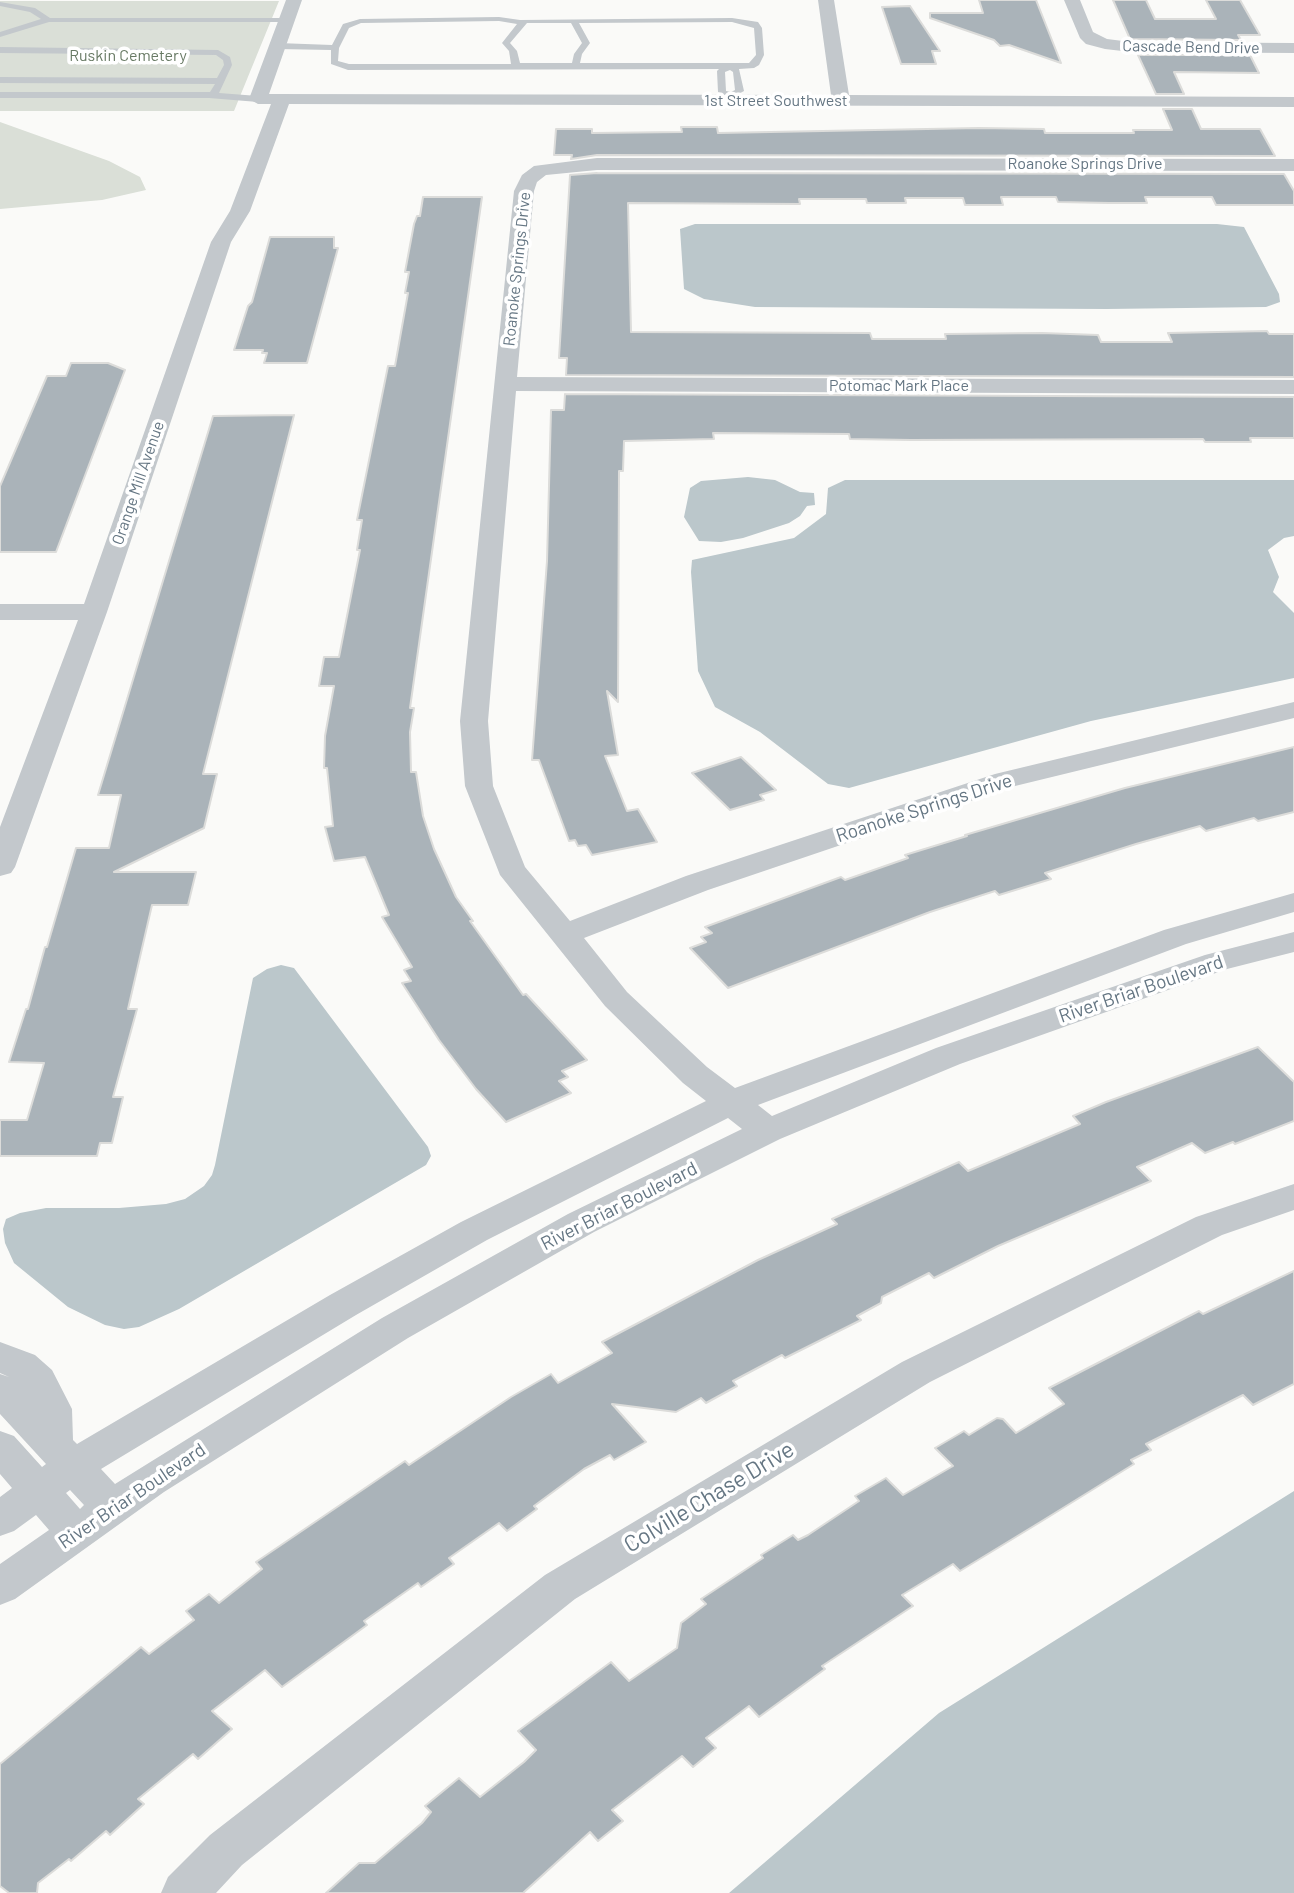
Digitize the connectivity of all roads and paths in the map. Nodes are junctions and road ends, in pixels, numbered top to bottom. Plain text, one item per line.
1 (295, 0) edge
2 (826, 0) edge
3 (1072, 0) edge
4 (0, 4) edge
5 (48, 20) junction
6 (287, 20) junction
7 (574, 21) junction
8 (523, 23) junction
9 (0, 35) edge
10 (278, 46) junction
11 (335, 48) junction
12 (0, 50) edge
13 (1292, 52) edge
14 (516, 66) junction
15 (575, 67) junction
16 (730, 67) junction
17 (0, 80) edge
18 (219, 81) junction
19 (0, 95) edge
20 (213, 96) junction
21 (732, 98) junction
22 (258, 99) junction
23 (281, 100) junction
24 (841, 101) junction
25 (1294, 102) edge
26 (1294, 165) edge
27 (505, 384) junction
28 (1294, 387) edge
29 (0, 612) edge
30 (94, 612) junction
31 (1294, 710) edge
32 (0, 867) edge
33 (1294, 902) edge
34 (563, 935) junction
35 (1294, 942) edge
36 (733, 1102) junction
37 (768, 1131) junction
38 (1294, 1197) edge
39 (0, 1357) edge
40 (0, 1389) edge
41 (0, 1447) edge
42 (63, 1455) junction
43 (39, 1490) junction
44 (112, 1508) junction
45 (0, 1519) edge
46 (76, 1533) junction
47 (0, 1587) edge
48 (184, 1893) edge

1 - 6 street
2 - 24 street
3 - 13 street, Cascade Bend Drive
4 - 5 lane
5 - 6 lane
5 - 9 lane
6 - 10 street
7 - 8 lane
7 - 15 lane
7 - 16 lane
8 - 11 lane
8 - 14 lane
10 - 11 lane
10 - 22 street
11 - 14 lane
12 - 18 lane
14 - 15 lane
15 - 16 lane
16 - 21 lane
16 - 21 lane
17 - 18 lane
18 - 20 lane
19 - 20 lane
20 - 22 lane
21 - 23 street, 1st Street Southwest
21 - 24 street, 1st Street Southwest
22 - 23 street, 1st Street Southwest
23 - 30 street, Orange Mill Avenue
24 - 25 street, 1st Street Southwest
26 - 27 street, Roanoke Springs Drive
27 - 28 street, Potomac Mark Place
27 - 34 street, Roanoke Springs Drive
29 - 30 street
30 - 32 street, Orange Mill Avenue
31 - 34 street, Roanoke Springs Drive
33 - 36 street, River Briar Boulevard
34 - 36 street, Roanoke Springs Drive
35 - 37 street, River Briar Boulevard
36 - 37 street, Roanoke Springs Drive
36 - 42 street, River Briar Boulevard
37 - 44 street, River Briar Boulevard
38 - 48 street, Colville Chase Drive
39 - 42 street
40 - 42 street
41 - 43 street
42 - 43 street, River Briar Boulevard
42 - 44 street
43 - 45 street, River Briar Boulevard
43 - 46 street
44 - 46 street, River Briar Boulevard
46 - 47 street, River Briar Boulevard

